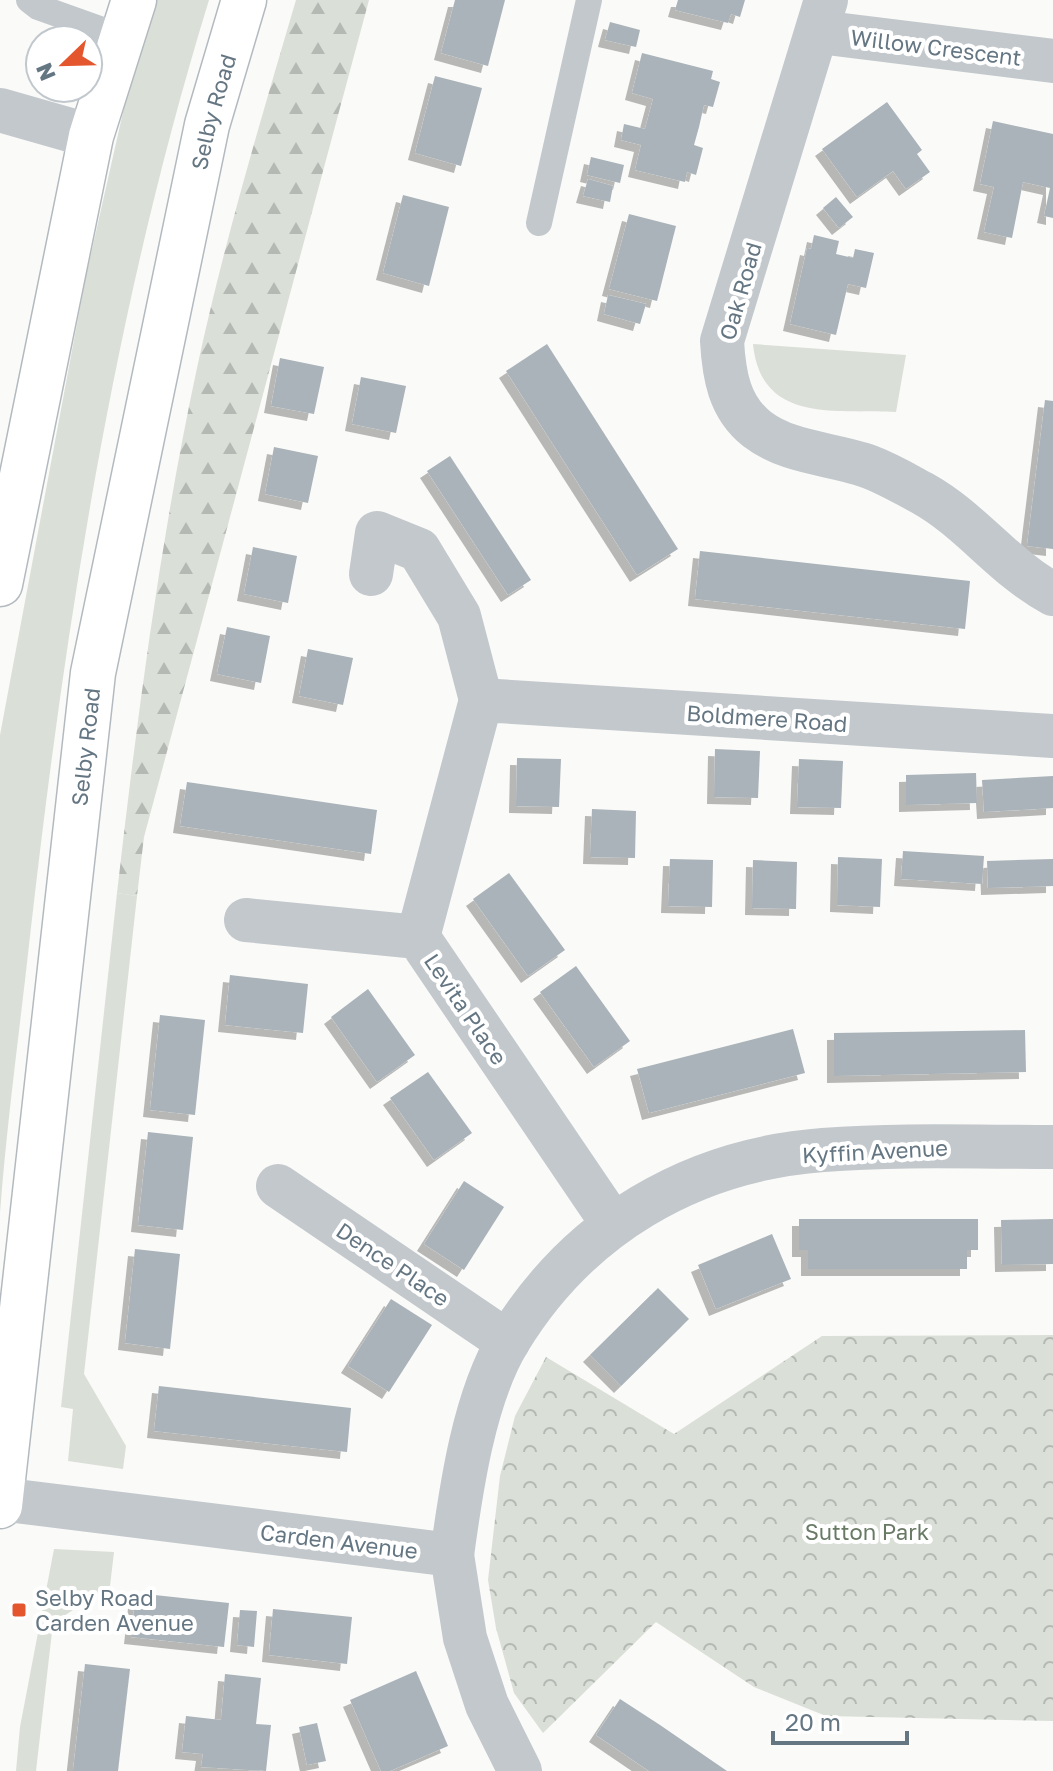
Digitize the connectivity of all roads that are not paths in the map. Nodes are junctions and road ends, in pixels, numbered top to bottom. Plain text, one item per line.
1 (29, 0) edge
2 (244, 0) edge
3 (589, 0) edge
4 (822, 16) edge
5 (128, 18) edge
6 (1053, 61) edge
7 (0, 110) edge
8 (91, 136) junction
9 (539, 223) dead end
10 (371, 574) dead end
11 (0, 584) edge
12 (1053, 594) edge
13 (481, 700) junction
14 (1053, 736) edge
15 (246, 920) dead end
16 (418, 937) junction
17 (1053, 1147) edge
18 (278, 1186) dead end
19 (612, 1223) junction
20 (508, 1342) junction
21 (0, 1499) edge
22 (0, 1506) edge
23 (452, 1555) junction
24 (520, 1771) edge

1 - 5 lane
2 - 21 main road, Selby Road
3 - 9 lane
4 - 6 street, Willow Crescent
4 - 12 street, Oak Road
5 - 8 main road
7 - 8 street
8 - 11 main road
10 - 13 street
13 - 14 street, Boldmere Road
13 - 16 street
15 - 16 street, Levita Place
16 - 19 street, Levita Place
17 - 19 street, Kyffin Avenue
18 - 20 street, Dence Place
19 - 20 street, Kyffin Avenue
20 - 23 street, Kyffin Avenue
21 - 22 main road, Selby Road
21 - 23 street, Carden Avenue
23 - 24 street

